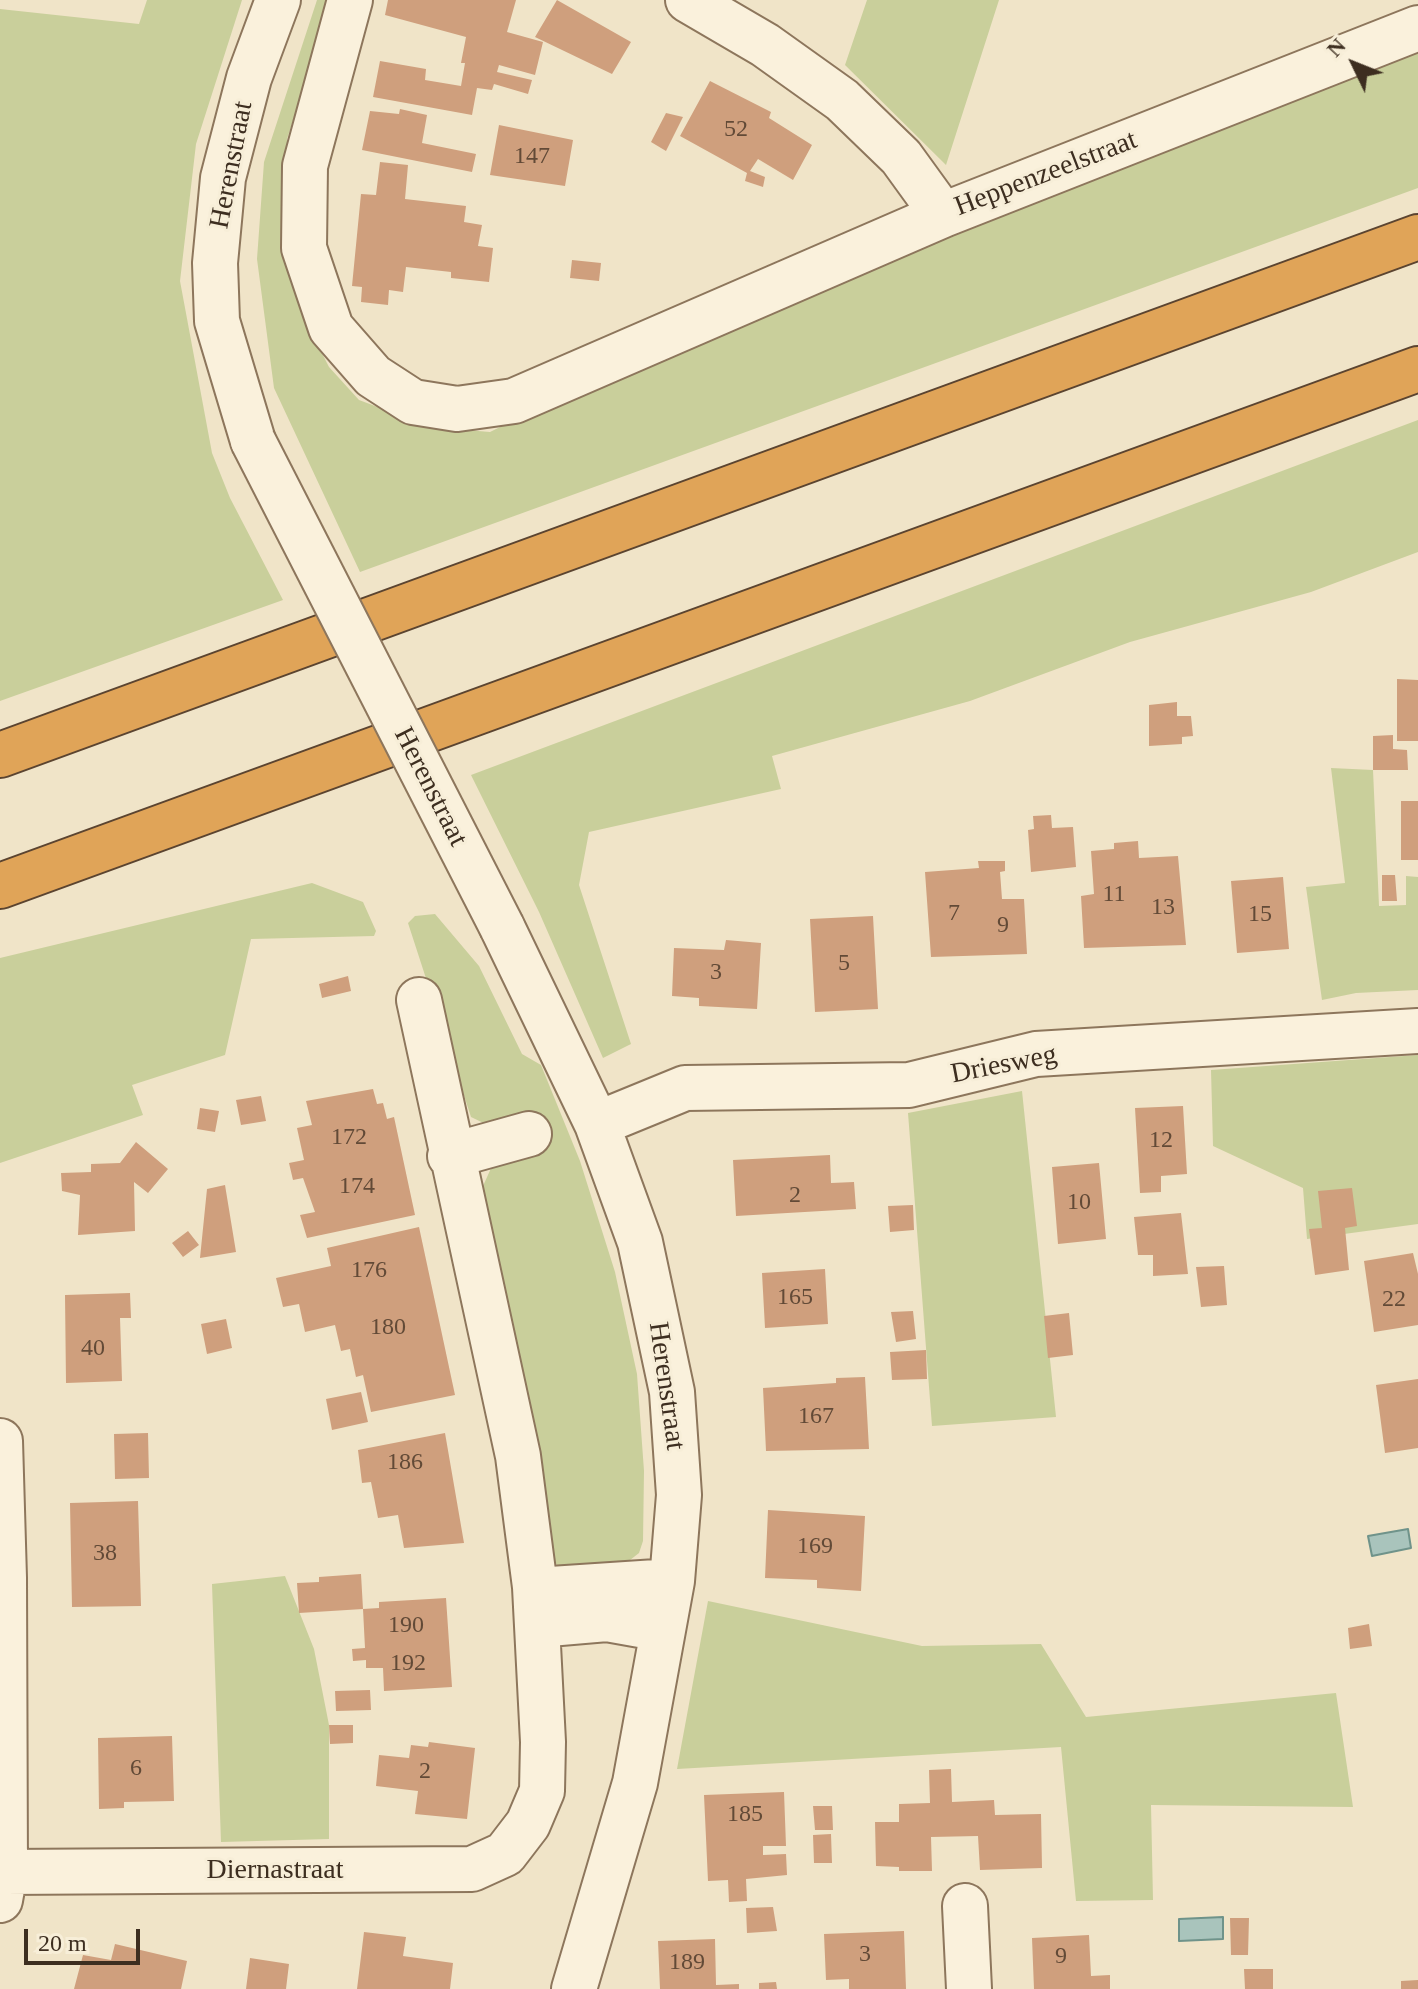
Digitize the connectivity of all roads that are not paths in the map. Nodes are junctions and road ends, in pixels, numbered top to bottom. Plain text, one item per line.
1 (278, 0) edge
2 (350, 0) edge
3 (688, 0) edge
4 (1418, 28) edge
5 (943, 215) junction
6 (1418, 237) edge
7 (1418, 369) edge
8 (0, 755) edge
9 (0, 886) edge
10 (419, 1000) dead end
11 (1418, 1031) edge
12 (597, 1124) junction
13 (529, 1134) dead end
14 (450, 1156) junction
15 (0, 1441) edge
16 (672, 1581) junction
17 (536, 1606) junction
18 (663, 1629) junction
19 (2, 1887) edge
20 (965, 1906) dead end
21 (574, 1989) edge
22 (969, 1989) edge

1 - 12 street, Herenstraat, bridge
2 - 5 street
3 - 5 street, Heppenzeelstraat
4 - 5 street, Heppenzeelstraat
6 - 8 highway
7 - 9 highway
10 - 14 street
11 - 12 street, Driesweg
12 - 16 street, Herenstraat
13 - 14 street
14 - 17 street
15 - 19 street
16 - 17 street
16 - 18 street, Herenstraat
17 - 18 street
17 - 19 street, Diernastraat
18 - 21 street, Herenstraat
20 - 22 street

